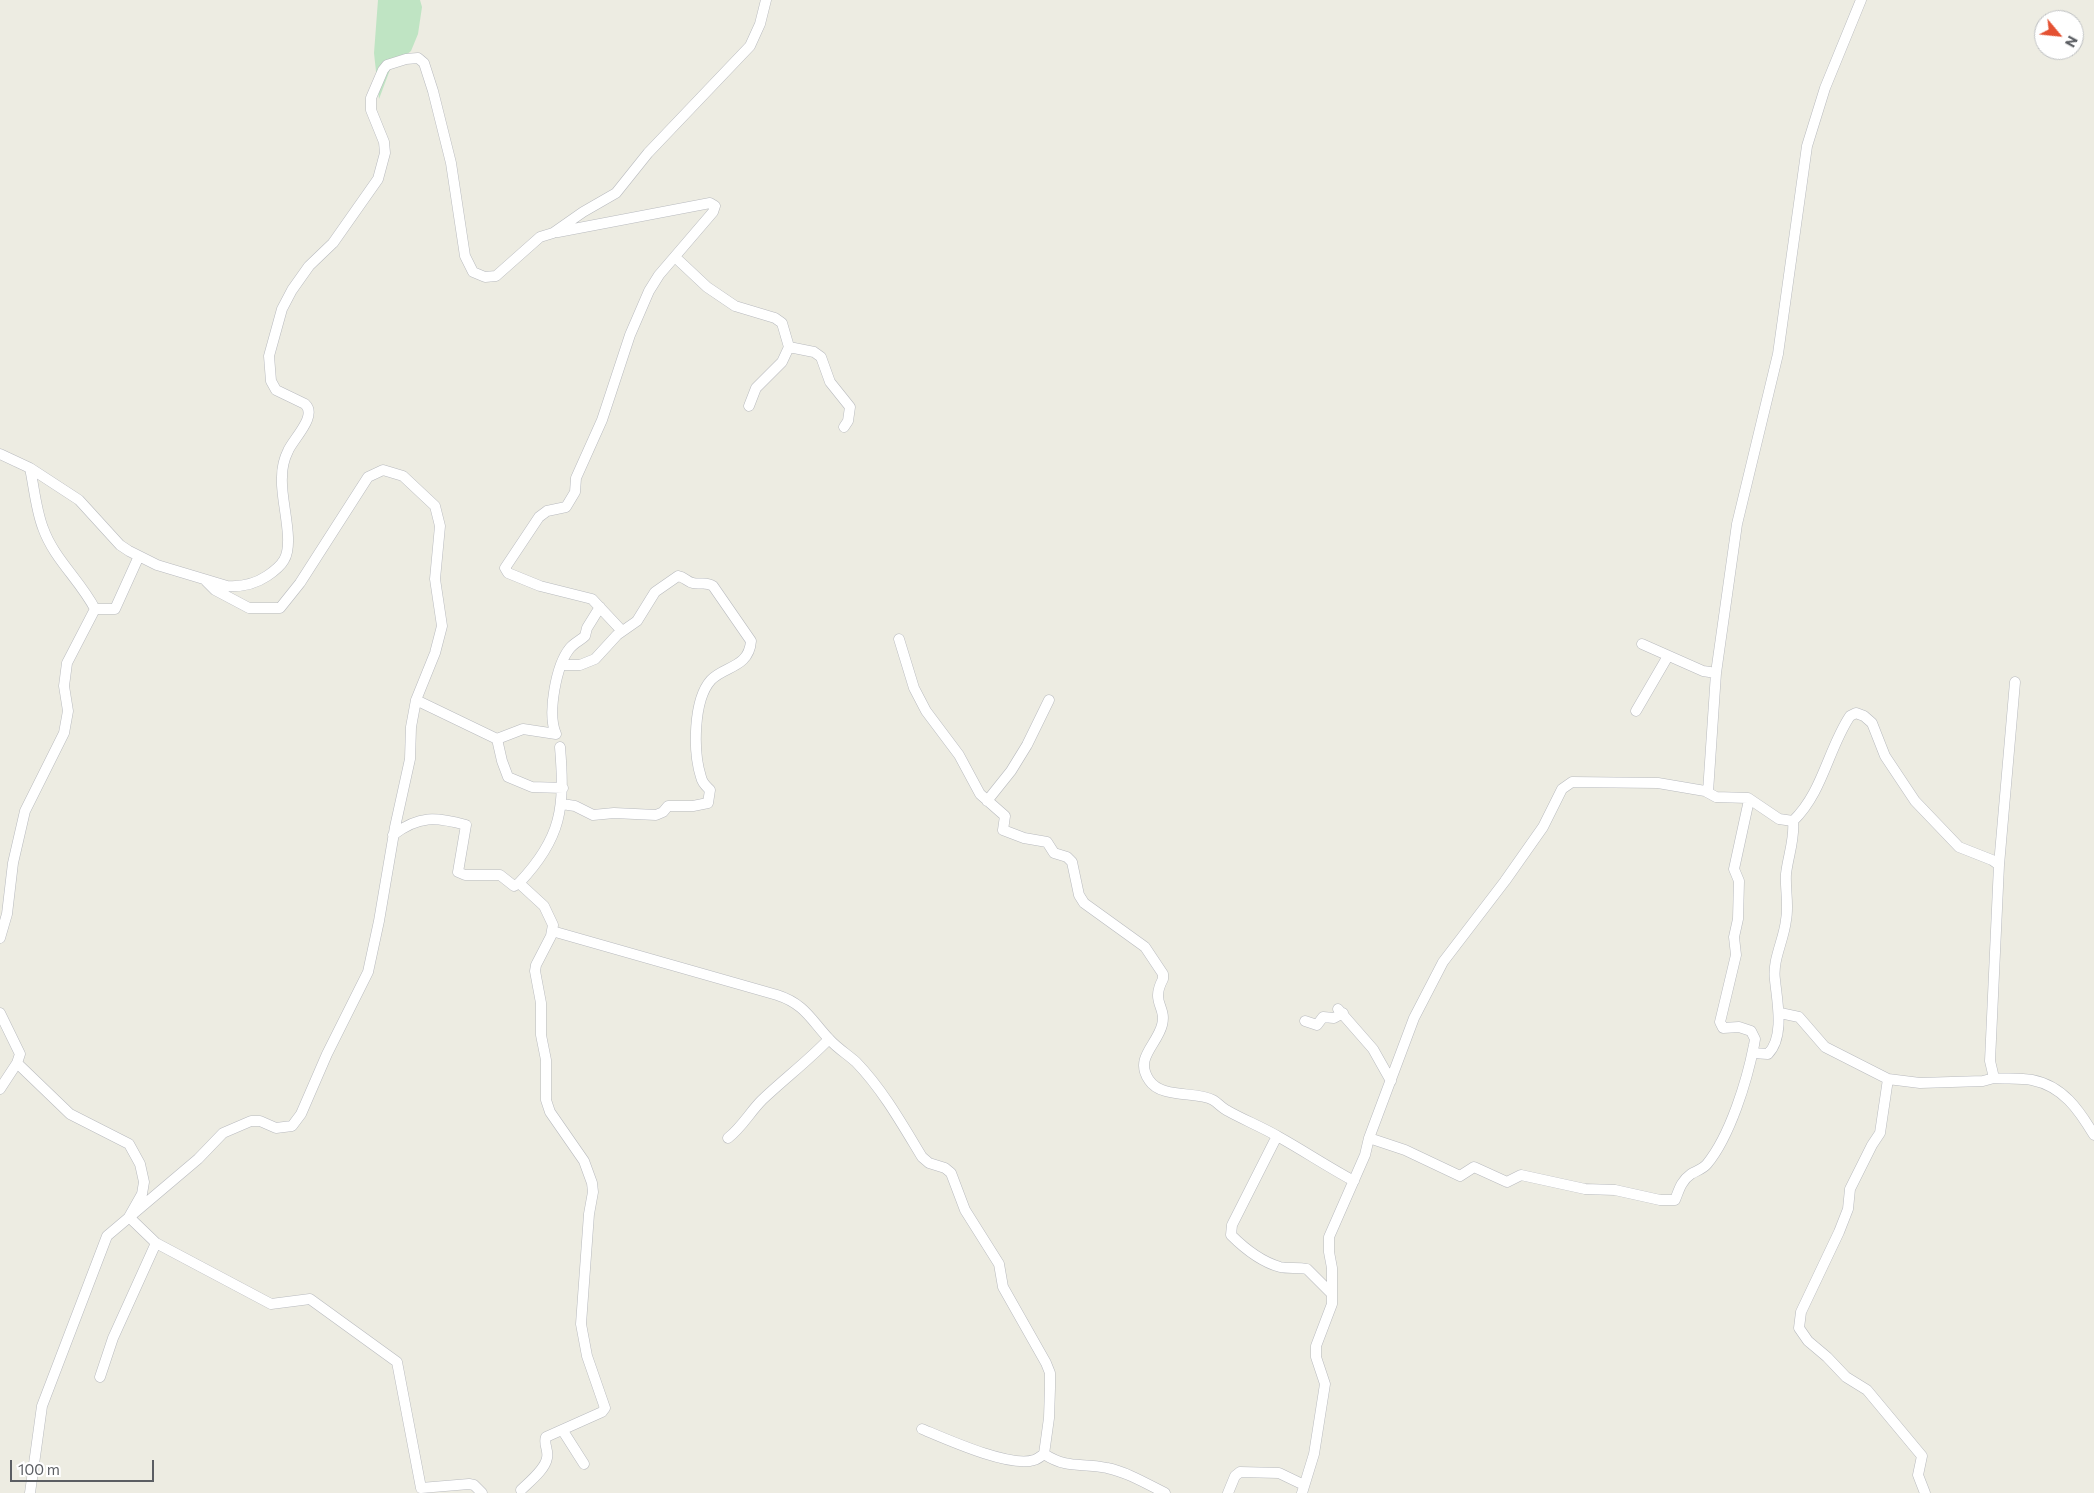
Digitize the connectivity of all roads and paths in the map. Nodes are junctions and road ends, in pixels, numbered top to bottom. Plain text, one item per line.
1 (766, 0) edge
2 (1861, 0) edge
3 (553, 233) junction
4 (675, 257) junction
5 (789, 347) junction
6 (750, 406) dead end
7 (844, 427) dead end
8 (0, 454) edge
9 (30, 468) junction
10 (139, 556) junction
11 (205, 580) junction
12 (600, 607) junction
13 (95, 609) junction
14 (622, 631) junction
15 (899, 639) dead end
16 (1642, 644) dead end
17 (1668, 656) junction
18 (562, 665) junction
19 (1716, 673) junction
20 (2015, 682) dead end
21 (416, 700) junction
22 (1050, 700) dead end
23 (1636, 711) dead end
24 (497, 738) junction
25 (560, 747) dead end
26 (563, 788) junction
27 (1708, 792) junction
28 (1749, 800) junction
29 (987, 801) junction
30 (562, 804) junction
31 (1793, 820) junction
32 (393, 835) junction
33 (1999, 865) junction
34 (519, 883) junction
35 (552, 931) junction
36 (0, 938) edge
37 (0, 1013) edge
38 (1780, 1013) junction
39 (1305, 1020) dead end
40 (829, 1039) junction
41 (1753, 1053) junction
42 (17, 1063) junction
43 (1994, 1078) junction
44 (1888, 1079) junction
45 (1391, 1080) junction
46 (0, 1089) edge
47 (2094, 1135) edge
48 (1277, 1136) junction
49 (728, 1138) dead end
50 (1369, 1138) junction
51 (1354, 1181) junction
52 (129, 1217) junction
53 (156, 1243) junction
54 (1332, 1294) junction
55 (100, 1377) dead end
56 (922, 1429) dead end
57 (564, 1431) junction
58 (1044, 1454) junction
59 (584, 1464) dead end
60 (1303, 1489) edge
61 (418, 1490) edge
62 (519, 1492) edge
63 (30, 1493) edge
64 (482, 1493) edge
65 (1165, 1493) edge
66 (1228, 1493) edge
67 (1925, 1493) edge

1 - 3 street
2 - 19 street
3 - 4 street
3 - 11 street
4 - 5 street
4 - 12 street
5 - 6 street
5 - 7 street
8 - 9 street
9 - 10 street
9 - 13 street
10 - 11 street
10 - 13 street
11 - 21 street
12 - 14 street
12 - 18 street
13 - 36 street
14 - 18 street
14 - 30 street
15 - 29 street
16 - 17 street
17 - 19 street
17 - 23 street
18 - 24 street
19 - 27 street
20 - 33 street
21 - 24 street
21 - 32 street
22 - 29 street
24 - 26 street
25 - 26 street
26 - 30 street
27 - 28 street
27 - 45 street
28 - 31 street
28 - 41 street
29 - 48 street
30 - 34 street
31 - 33 street
31 - 38 street
32 - 34 street
32 - 52 street
33 - 43 street
34 - 35 street
35 - 40 street
35 - 57 street
37 - 42 street
38 - 41 street
38 - 44 street
39 - 45 street
40 - 49 street
40 - 58 street
41 - 50 street
42 - 46 street
42 - 52 street
43 - 44 street
43 - 47 street
44 - 67 street
45 - 50 street
48 - 51 street
48 - 54 street
50 - 51 street
51 - 54 street
52 - 53 street
52 - 63 street
53 - 55 street
53 - 61 street
54 - 60 street
56 - 58 street
57 - 59 street
57 - 62 street
58 - 65 street
60 - 66 street
61 - 64 street

